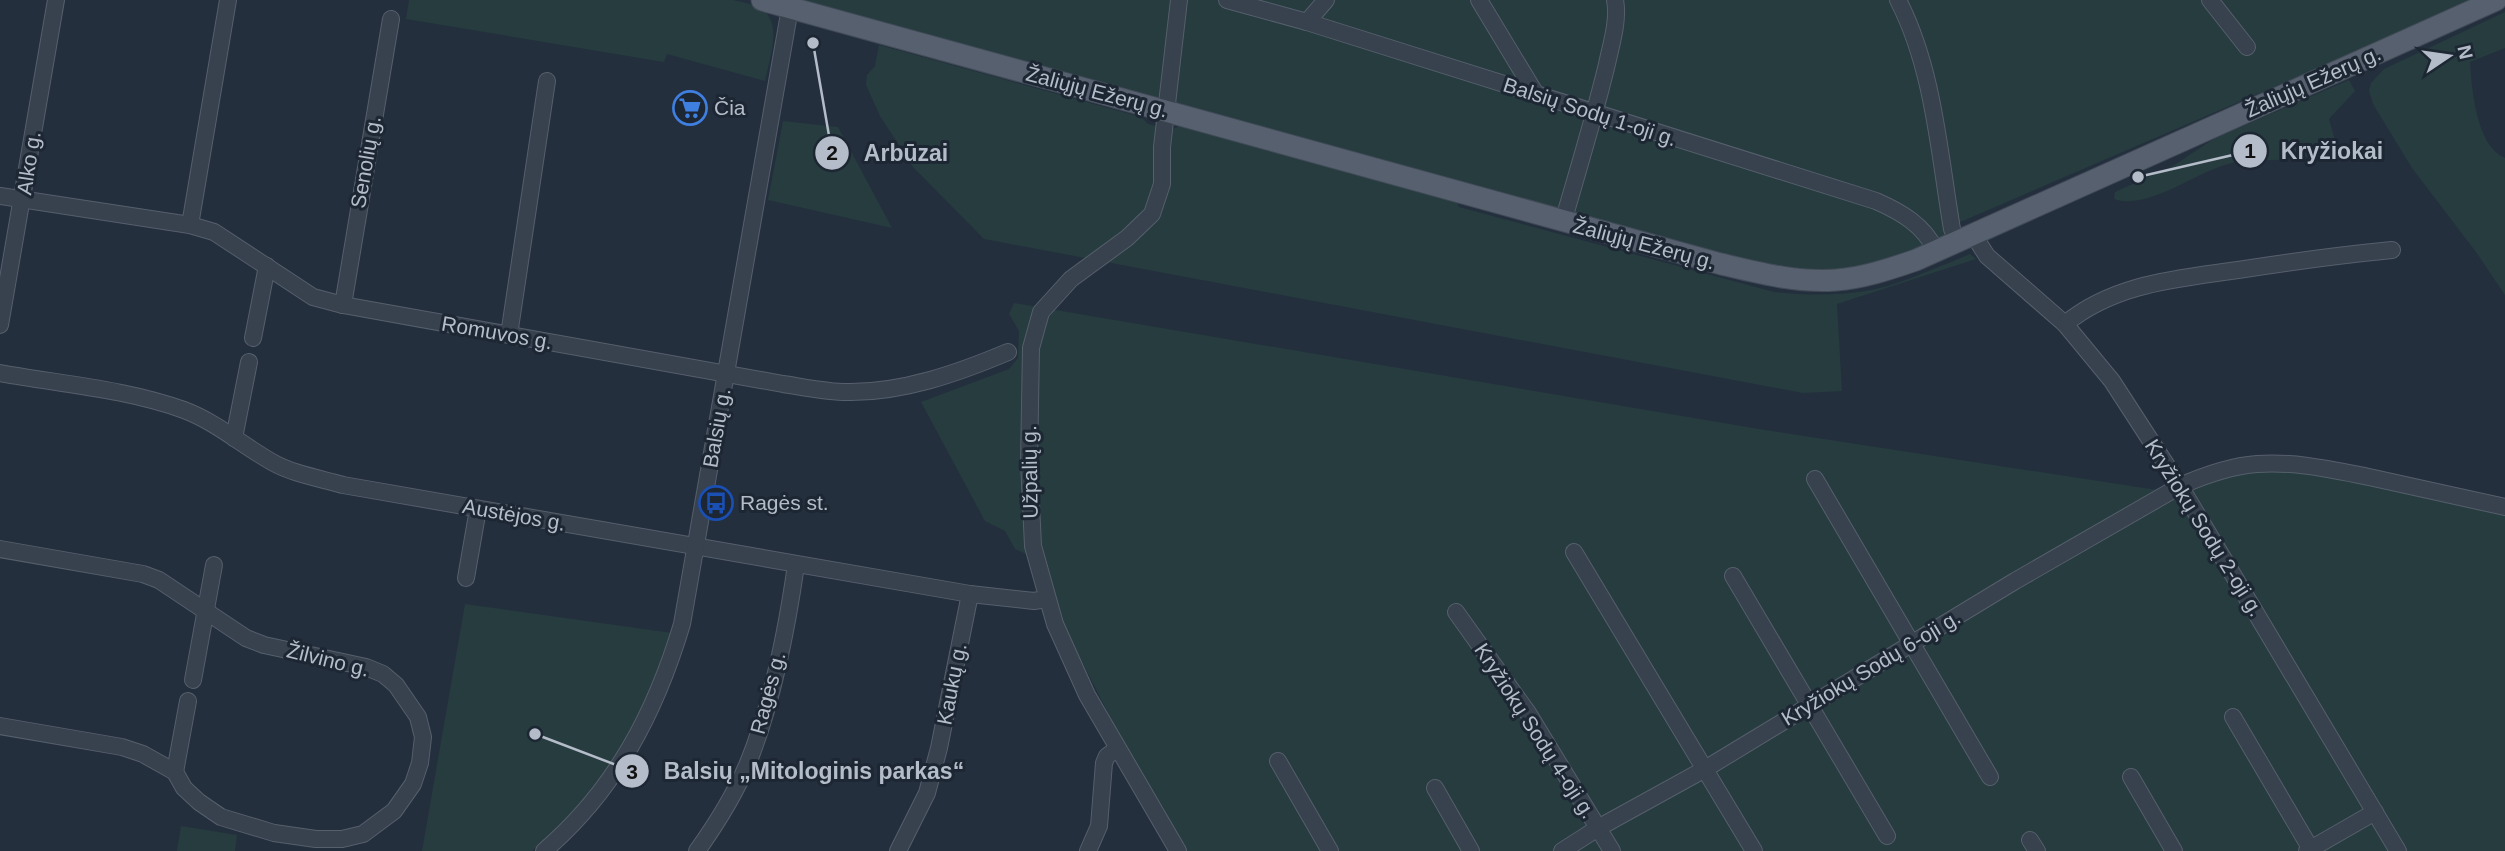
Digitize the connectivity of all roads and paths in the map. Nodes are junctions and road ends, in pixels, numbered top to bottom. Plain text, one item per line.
1 (56, 0) edge
2 (228, 0) edge
3 (762, 0) edge
4 (1180, 0) edge
5 (1227, 0) edge
6 (1326, 0) edge
7 (1479, 0) edge
8 (1615, 0) edge
9 (1898, 0) edge
10 (2210, 0) edge
11 (2497, 0) edge
12 (790, 8) junction
13 (391, 19) dead end
14 (1307, 22) junction
15 (2247, 47) dead end
16 (547, 80) dead end
17 (1537, 96) junction
18 (1168, 111) junction
19 (1595, 115) junction
20 (0, 195) edge
21 (23, 199) junction
22 (1563, 222) junction
23 (190, 225) junction
24 (1965, 238) junction
25 (2392, 250) dead end
26 (1936, 251) junction
27 (267, 266) junction
28 (343, 305) junction
29 (2066, 324) junction
30 (0, 325) edge
31 (509, 335) junction
32 (253, 338) dead end
33 (1009, 352) dead end
34 (248, 362) dead end
35 (0, 373) edge
36 (726, 373) junction
37 (234, 438) junction
38 (1815, 479) dead end
39 (2180, 486) junction
40 (2505, 507) edge
41 (478, 509) junction
42 (697, 546) junction
43 (0, 550) edge
44 (1574, 552) dead end
45 (214, 565) dead end
46 (796, 565) junction
47 (1733, 576) dead end
48 (466, 578) dead end
49 (970, 594) junction
50 (1046, 599) junction
51 (206, 611) junction
52 (1457, 612) dead end
53 (1913, 644) junction
54 (193, 680) dead end
55 (188, 701) dead end
56 (1808, 705) junction
57 (2233, 717) dead end
58 (0, 726) edge
59 (1117, 749) junction
60 (1278, 761) dead end
61 (1705, 769) junction
62 (174, 772) junction
63 (1990, 777) dead end
64 (2131, 777) dead end
65 (1435, 788) dead end
66 (2375, 812) junction
67 (1598, 828) junction
68 (1886, 836) dead end
69 (2310, 850) edge
70 (544, 851) edge
71 (697, 851) edge
72 (898, 851) edge
73 (1088, 851) edge
74 (1178, 851) edge
75 (1330, 851) edge
76 (1471, 851) edge
77 (1562, 851) edge
78 (1612, 851) edge
79 (1754, 851) edge
80 (2174, 851) edge
81 (2398, 851) edge

1 - 21 street, Alko g.
2 - 23 street
3 - 12 main road, Žaliųjų Ežerų g.
4 - 18 street, Užpalių g.
5 - 14 street, Balsių Sodų 1-oji g.
6 - 14 street
7 - 17 street
8 - 19 street
9 - 24 street
10 - 15 street
11 - 24 main road, Žaliųjų Ežerų g.
12 - 18 main road, Žaliųjų Ežerų g.
12 - 36 street, Balsių g.
13 - 28 street, Senolių g.
14 - 17 street, Balsių Sodų 1-oji g.
16 - 31 street
17 - 19 street, Balsių Sodų 1-oji g.
18 - 22 main road, Žaliųjų Ežerų g.
18 - 50 street, Užpalių g.
19 - 22 street
19 - 26 street, Balsių Sodų 1-oji g.
20 - 21 street, Romuvos g.
21 - 23 street, Romuvos g.
21 - 30 street, Alko g.
22 - 26 main road, Žaliųjų Ežerų g.
23 - 27 street, Romuvos g.
24 - 26 main road, Žaliųjų Ežerų g.
24 - 29 street, Kryžiokų Sodų 2-oji g.
25 - 29 street
27 - 28 street, Romuvos g.
27 - 32 street
28 - 31 street, Romuvos g.
29 - 39 street, Kryžiokų Sodų 2-oji g.
31 - 36 street, Romuvos g.
33 - 36 street, Romuvos g.
34 - 37 street
35 - 37 street, Austėjos g.
36 - 42 street, Balsių g.
37 - 41 street, Austėjos g.
38 - 53 street
39 - 40 street, Kryžiokų Sodų 6-oji g.
39 - 53 street, Kryžiokų Sodų 6-oji g.
39 - 66 street, Kryžiokų Sodų 2-oji g.
41 - 42 street, Austėjos g.
41 - 48 street
42 - 46 street, Austėjos g.
42 - 70 street, Balsių g.
43 - 51 street, Žilvino g.
44 - 61 street
45 - 51 street
46 - 49 street, Austėjos g.
46 - 71 street, Ragės g.
47 - 56 street
49 - 50 street, Austėjos g.
49 - 72 street, Kaukų g.
50 - 59 street, Užpalių g.
51 - 54 street
51 - 62 street, Žilvino g.
52 - 67 street, Kryžiokų Sodų 4-oji g.
53 - 56 street, Kryžiokų Sodų 6-oji g.
53 - 63 street
55 - 62 street
56 - 61 street, Kryžiokų Sodų 6-oji g.
56 - 68 street
57 - 69 street
58 - 62 street, Žilvino g.
59 - 73 street
59 - 74 street, Užpalių g.
60 - 75 street
61 - 67 street, Kryžiokų Sodų 6-oji g.
61 - 79 street
64 - 80 street
65 - 76 street
66 - 69 street
66 - 81 street, Kryžiokų Sodų 2-oji g.
67 - 77 street, Kryžiokų Sodų 6-oji g.
67 - 78 street, Kryžiokų Sodų 4-oji g.

